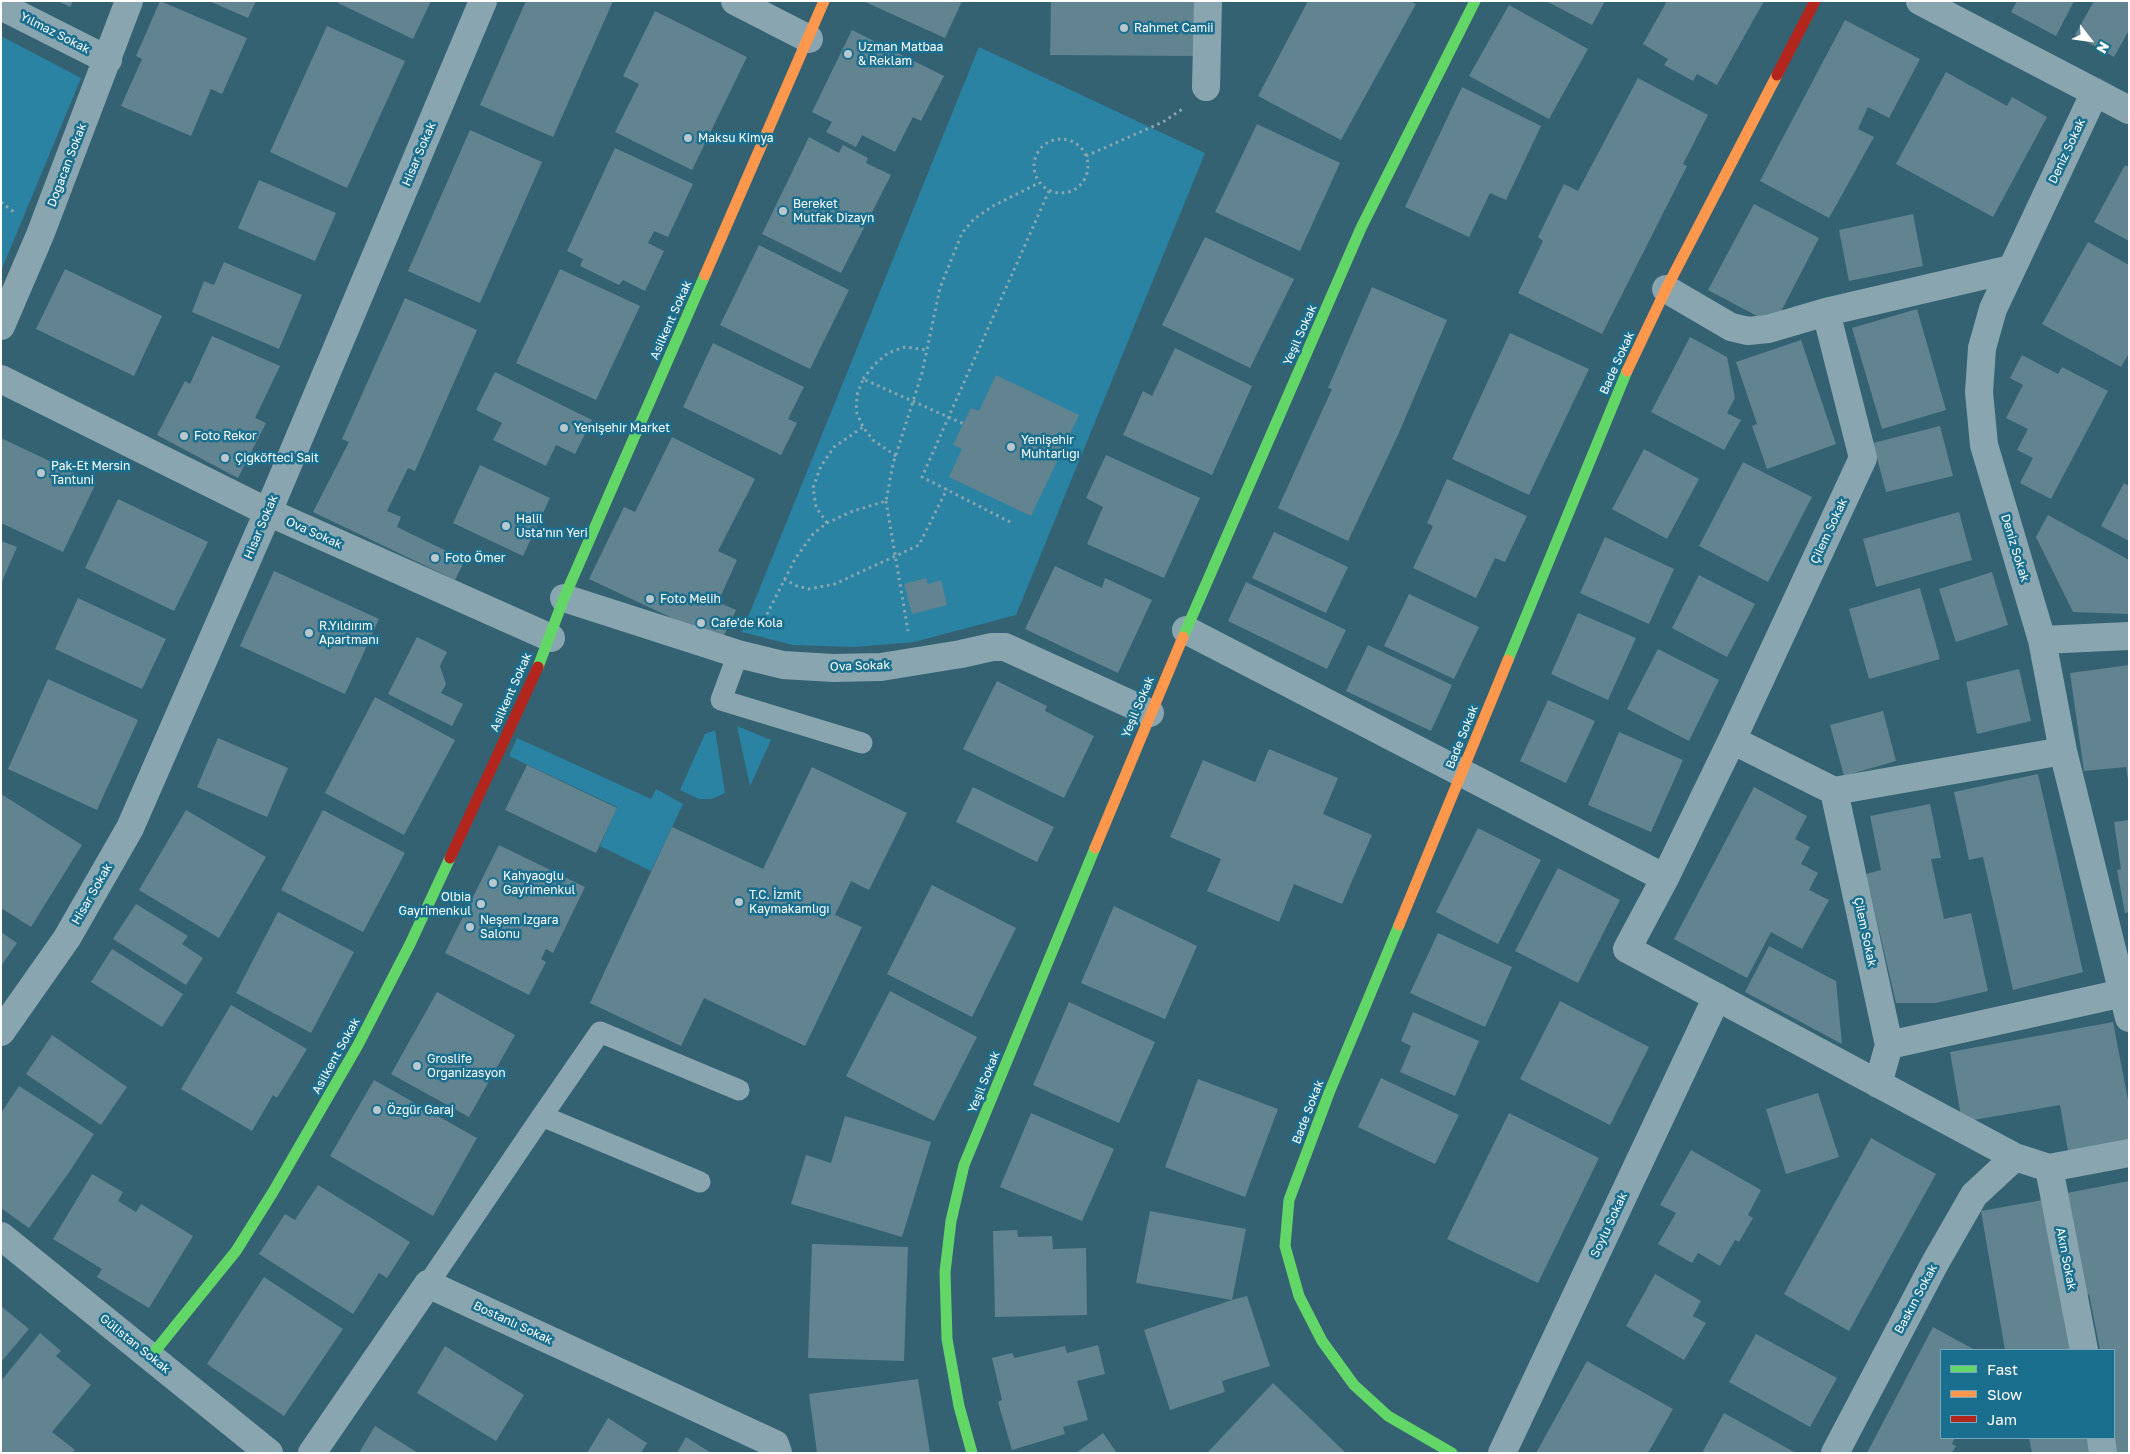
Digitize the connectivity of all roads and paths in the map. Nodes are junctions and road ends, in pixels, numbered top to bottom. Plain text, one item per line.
1 (129, 1) edge
2 (483, 1) edge
3 (735, 1) edge
4 (824, 1) edge
5 (1208, 1) edge
6 (1476, 1) edge
7 (1815, 1) edge
8 (1920, 1) edge
9 (1, 6) edge
10 (808, 39) junction
11 (108, 60) junction
12 (1206, 87) joint
13 (2095, 92) junction
14 (2129, 110) edge
15 (1086, 156) junction
16 (1039, 183) junction
17 (1049, 191) junction
18 (2011, 269) junction
19 (1666, 288) junction
20 (1826, 312) junction
21 (1, 326) edge
22 (927, 350) junction
23 (1, 379) edge
24 (864, 379) junction
25 (913, 402) junction
26 (948, 417) junction
27 (964, 424) dead end
28 (862, 427) junction
29 (896, 456) junction
30 (947, 490) junction
31 (886, 501) junction
32 (268, 512) junction
33 (1010, 522) dead end
34 (827, 523) junction
35 (895, 556) junction
36 (784, 579) junction
37 (564, 598) junction
38 (1186, 630) junction
39 (2129, 636) edge
40 (551, 638) junction
41 (2042, 640) junction
42 (742, 655) junction
43 (913, 662) junction
44 (1150, 713) junction
45 (1732, 740) junction
46 (862, 743) dead end
47 (2063, 751) junction
48 (1462, 772) junction
49 (1834, 791) junction
50 (1665, 878) junction
51 (1716, 997) junction
52 (2126, 1006) edge
53 (1, 1032) edge
54 (1890, 1045) junction
55 (1878, 1084) junction
56 (739, 1090) dead end
57 (542, 1116) junction
58 (2129, 1152) edge
59 (2015, 1157) junction
60 (2049, 1168) junction
61 (700, 1182) dead end
62 (1, 1236) edge
63 (428, 1284) junction
64 (2084, 1349) edge
65 (151, 1356) junction
66 (2100, 1439) edge
67 (269, 1453) edge
68 (312, 1453) edge
69 (778, 1453) edge
70 (972, 1453) edge
71 (1452, 1453) edge
72 (1502, 1453) edge
73 (1834, 1453) edge
74 (2103, 1453) edge

1 - 11 street, Doğacan Sokak
2 - 32 street, Hisar Sokak
3 - 10 street
4 - 10 street, Asilkent Sokak
5 - 12 street
6 - 38 street, Yeşil Sokak
7 - 19 street, Bade Sokak
8 - 13 street
9 - 11 street, Yılmaz Sokak
10 - 37 street, Asilkent Sokak
11 - 21 street, Doğacan Sokak
12 - 15 path
13 - 14 street
13 - 18 street, Deniz Sokak
15 - 16 path
15 - 17 path
16 - 17 path
16 - 22 path
17 - 26 path
18 - 20 street
18 - 41 street, Deniz Sokak
19 - 20 street
19 - 48 street, Bade Sokak
20 - 45 street, Çilem Sokak
22 - 24 path
22 - 25 path
23 - 32 street, Ova Sokak
24 - 25 path
24 - 28 path
25 - 26 path
25 - 29 path
26 - 27 path
26 - 30 path
28 - 29 path
28 - 34 path
29 - 31 path
30 - 33 path
30 - 35 path
31 - 34 path
31 - 35 path
32 - 40 street, Ova Sokak
32 - 53 street, Hisar Sokak
34 - 36 path
35 - 36 path
35 - 43 path
36 - 42 path
37 - 40 street, Asilkent Sokak
37 - 42 street, Ova Sokak
38 - 44 street, Yeşil Sokak
38 - 48 street
39 - 41 street
40 - 65 street, Asilkent Sokak
41 - 47 street, Deniz Sokak
42 - 43 street, Ova Sokak
42 - 46 lane
43 - 44 street, Ova Sokak
44 - 70 street, Yeşil Sokak
45 - 49 street
45 - 50 street, Çilem Sokak
47 - 49 street
47 - 52 street, Deniz Sokak
48 - 50 street
48 - 71 street, Bade Sokak
49 - 54 street, Çilem Sokak
50 - 51 street
51 - 55 street
51 - 72 street, Soylu Sokak
52 - 54 street
54 - 55 street, Çilem Sokak
55 - 59 street
56 - 57 lane
57 - 61 lane
57 - 63 lane
58 - 60 street
59 - 60 street
59 - 73 street, Baskın Sokak
60 - 64 street, Akın Sokak
62 - 65 street, Gülistan Sokak
63 - 68 street
63 - 69 street, Bostanlı Sokak
65 - 67 street, Gülistan Sokak
66 - 74 street

